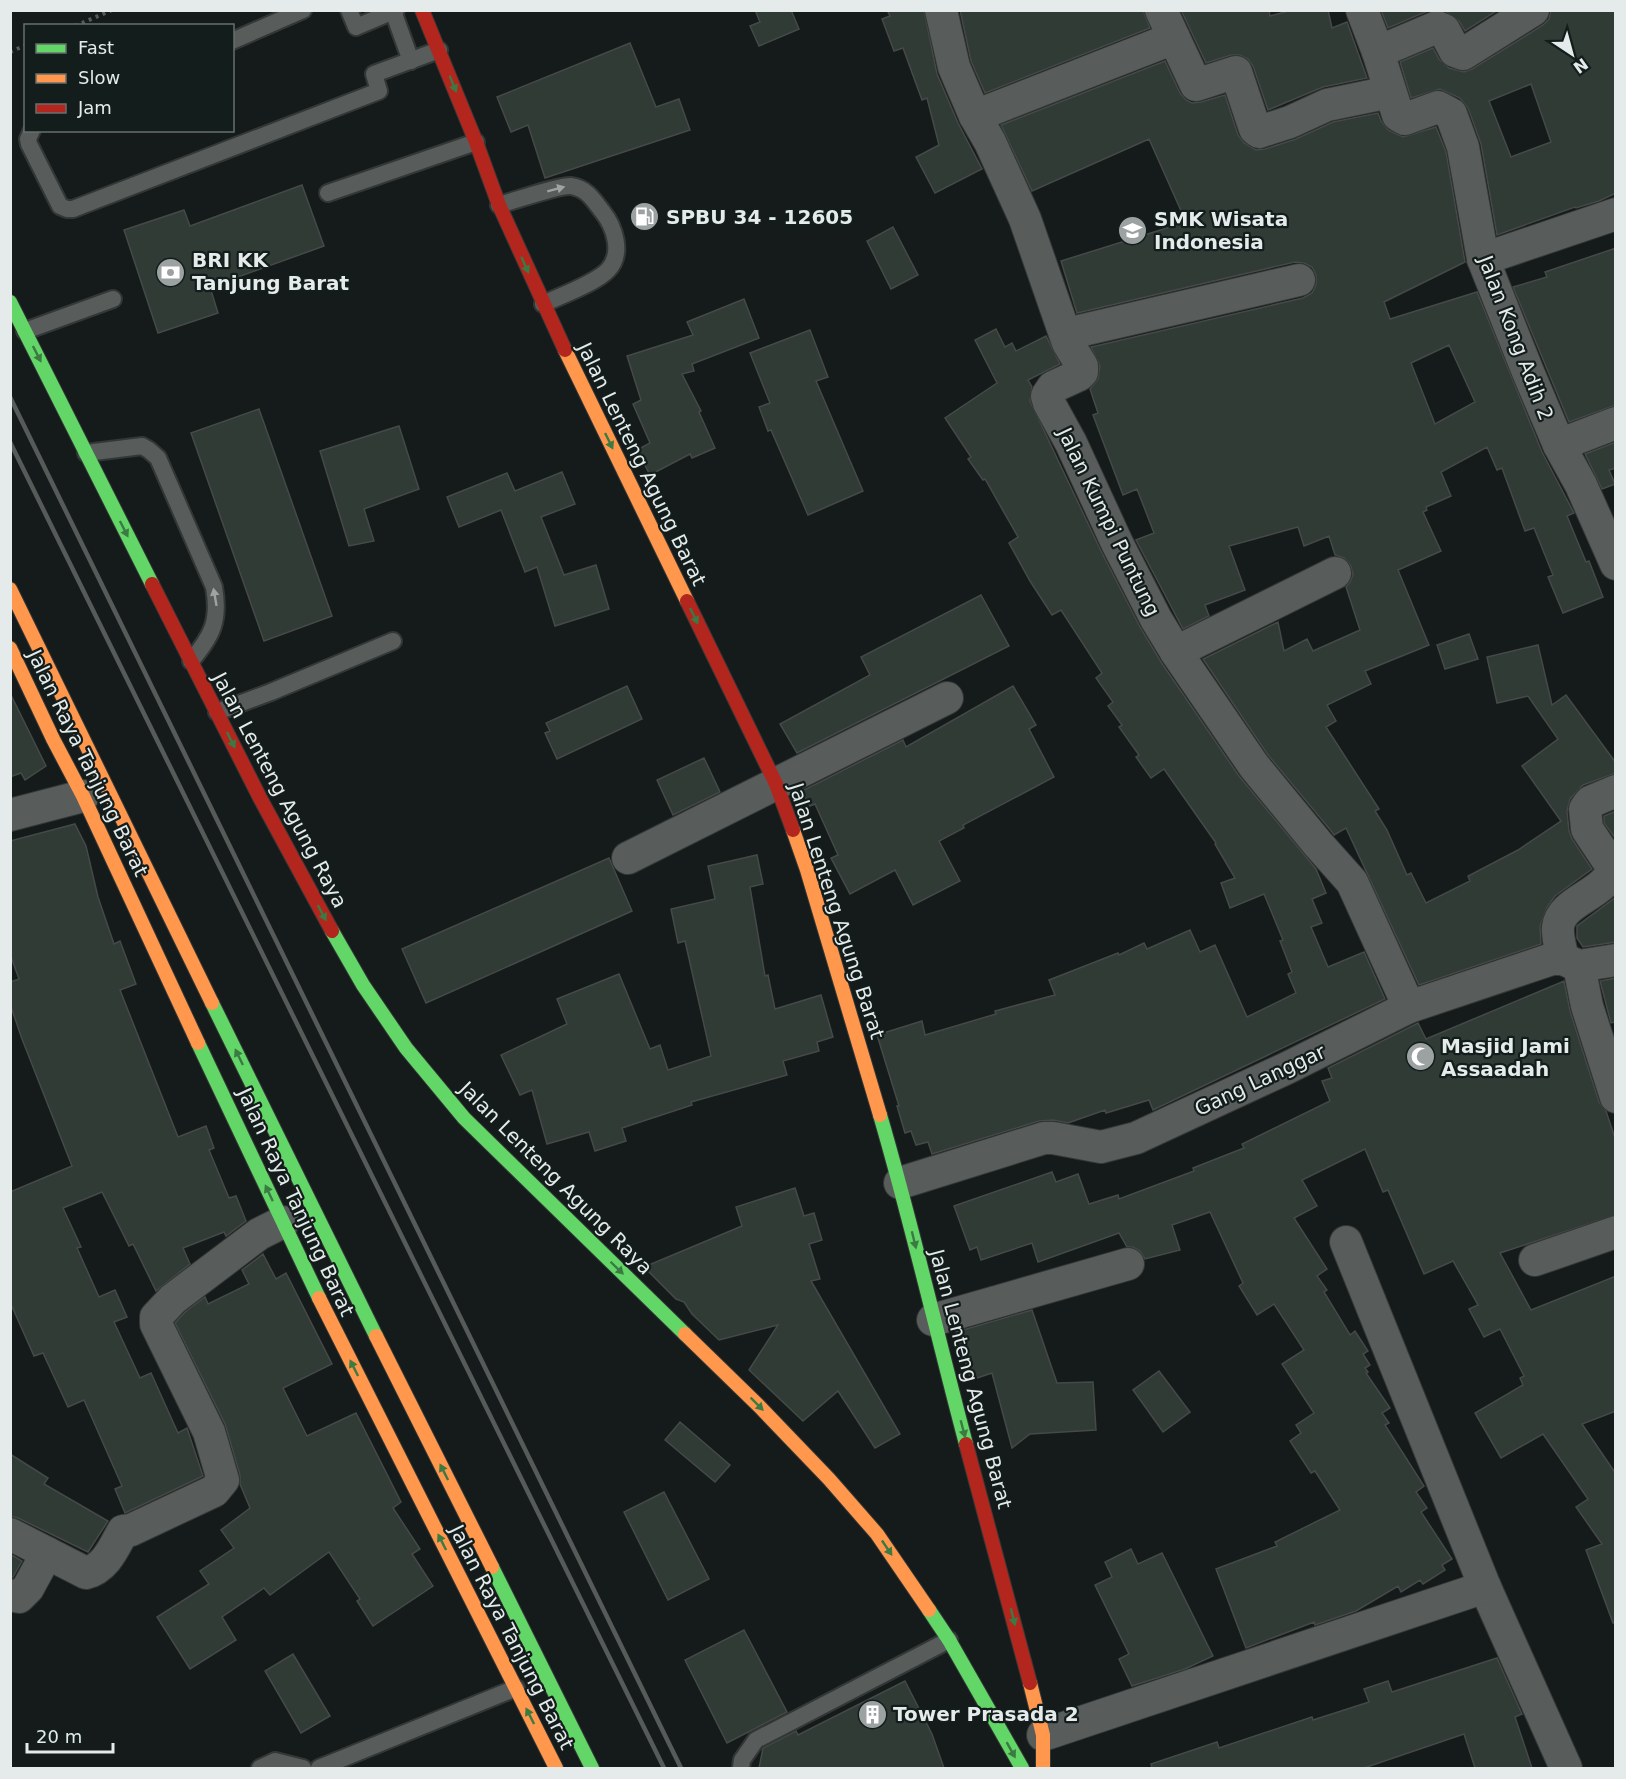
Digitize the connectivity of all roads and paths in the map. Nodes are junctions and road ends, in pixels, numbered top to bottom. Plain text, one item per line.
1 (112, 10) edge
2 (303, 10) edge
3 (349, 10) edge
4 (422, 10) edge
5 (941, 10) edge
6 (1362, 10) edge
7 (1533, 10) edge
8 (394, 11) edge
9 (80, 24) edge
10 (1167, 24) edge
11 (234, 40) edge
12 (24, 46) edge
13 (439, 50) junction
14 (10, 52) edge
15 (1378, 52) junction
16 (411, 61) junction
17 (1390, 92) junction
18 (975, 116) junction
19 (31, 132) edge
20 (476, 142) junction
21 (328, 193) dead end
22 (499, 205) junction
23 (1616, 214) edge
24 (1483, 259) junction
25 (1299, 280) dead end
26 (113, 299) dead end
27 (10, 302) edge
28 (543, 304) junction
29 (25, 331) junction
30 (1066, 334) junction
31 (1616, 423) edge
32 (1559, 445) junction
33 (86, 453) junction
34 (1616, 564) edge
35 (1335, 573) dead end
36 (10, 589) edge
37 (393, 640) dead end
38 (10, 648) edge
39 (1176, 652) junction
40 (190, 661) junction
41 (946, 699) dead end
42 (217, 712) junction
43 (776, 784) junction
44 (1616, 791) edge
45 (83, 796) junction
46 (10, 815) edge
47 (628, 858) dead end
48 (1616, 960) edge
49 (1571, 962) junction
50 (1409, 1007) junction
51 (1616, 1096) edge
52 (900, 1183) junction
53 (282, 1221) junction
54 (1616, 1232) edge
55 (1346, 1242) dead end
56 (313, 1248) junction
57 (1535, 1260) dead end
58 (1128, 1264) dead end
59 (933, 1320) junction
60 (10, 1534) edge
61 (47, 1553) junction
62 (1485, 1587) junction
63 (10, 1595) edge
64 (949, 1640) junction
65 (516, 1688) junction
66 (1042, 1735) junction
67 (260, 1768) edge
68 (303, 1768) edge
69 (319, 1768) edge
70 (556, 1768) edge
71 (592, 1768) edge
72 (741, 1768) edge
73 (1022, 1768) edge
74 (1043, 1768) edge
75 (1566, 1768) edge

1 - 9 path
2 - 11 lane
3 - 8 lane
4 - 13 main road, Jalan Lenteng Agung Barat
5 - 18 street, Jalan Kumpi Puntung
6 - 15 street, Jalan Kong Adih 2
7 - 15 street
8 - 16 lane
10 - 17 street
10 - 18 street
12 - 14 path
13 - 16 lane
13 -> 20 main road, Jalan Lenteng Agung Barat
15 - 17 street, Jalan Kong Adih 2
16 - 19 lane
17 - 24 street, Jalan Kong Adih 2
18 - 30 street, Jalan Kumpi Puntung
20 - 21 lane
20 - 22 main road, Jalan Lenteng Agung Barat
22 -> 28 main road, Jalan Lenteng Agung Barat
22 -> 28 lane
23 - 24 street
24 - 32 street, Jalan Kong Adih 2
25 - 30 street
26 - 29 lane
27 - 29 main road, Jalan Lenteng Agung Raya
28 -> 43 main road, Jalan Lenteng Agung Barat
29 -> 33 main road, Jalan Lenteng Agung Raya
30 - 39 street, Jalan Kumpi Puntung
31 - 32 street
32 - 34 street, Jalan Kong Adih 2
33 -> 40 main road, Jalan Lenteng Agung Raya
40 -> 33 lane
35 - 39 street
56 -> 36 main road
37 - 42 lane
38 - 45 main road, Jalan Raya Tanjung Barat
39 - 50 street, Jalan Kumpi Puntung
40 - 42 main road, Jalan Lenteng Agung Raya
41 - 43 street
42 -> 64 main road, Jalan Lenteng Agung Raya
43 - 47 street
43 - 52 main road, Jalan Lenteng Agung Barat
44 - 49 street
45 - 46 street
53 -> 45 main road, Jalan Raya Tanjung Barat
48 - 49 street, Gang Langgar
49 - 50 street, Gang Langgar
49 - 51 street
50 - 52 street, Gang Langgar
52 -> 59 main road, Jalan Lenteng Agung Barat
53 - 56 main road, Jalan Raya Tanjung Barat
53 - 61 street
54 - 57 street
55 - 62 street
65 -> 56 main road, Jalan Raya Tanjung Barat
71 -> 56 main road
58 - 59 street
59 -> 66 main road, Jalan Lenteng Agung Barat
60 - 61 street
61 - 63 street
62 - 66 street
62 - 75 street
64 - 72 lane
64 -> 73 main road, Jalan Lenteng Agung Raya
65 - 69 lane
70 -> 65 main road, Jalan Raya Tanjung Barat
66 - 74 main road, Jalan Lenteng Agung Barat
67 - 68 lane

